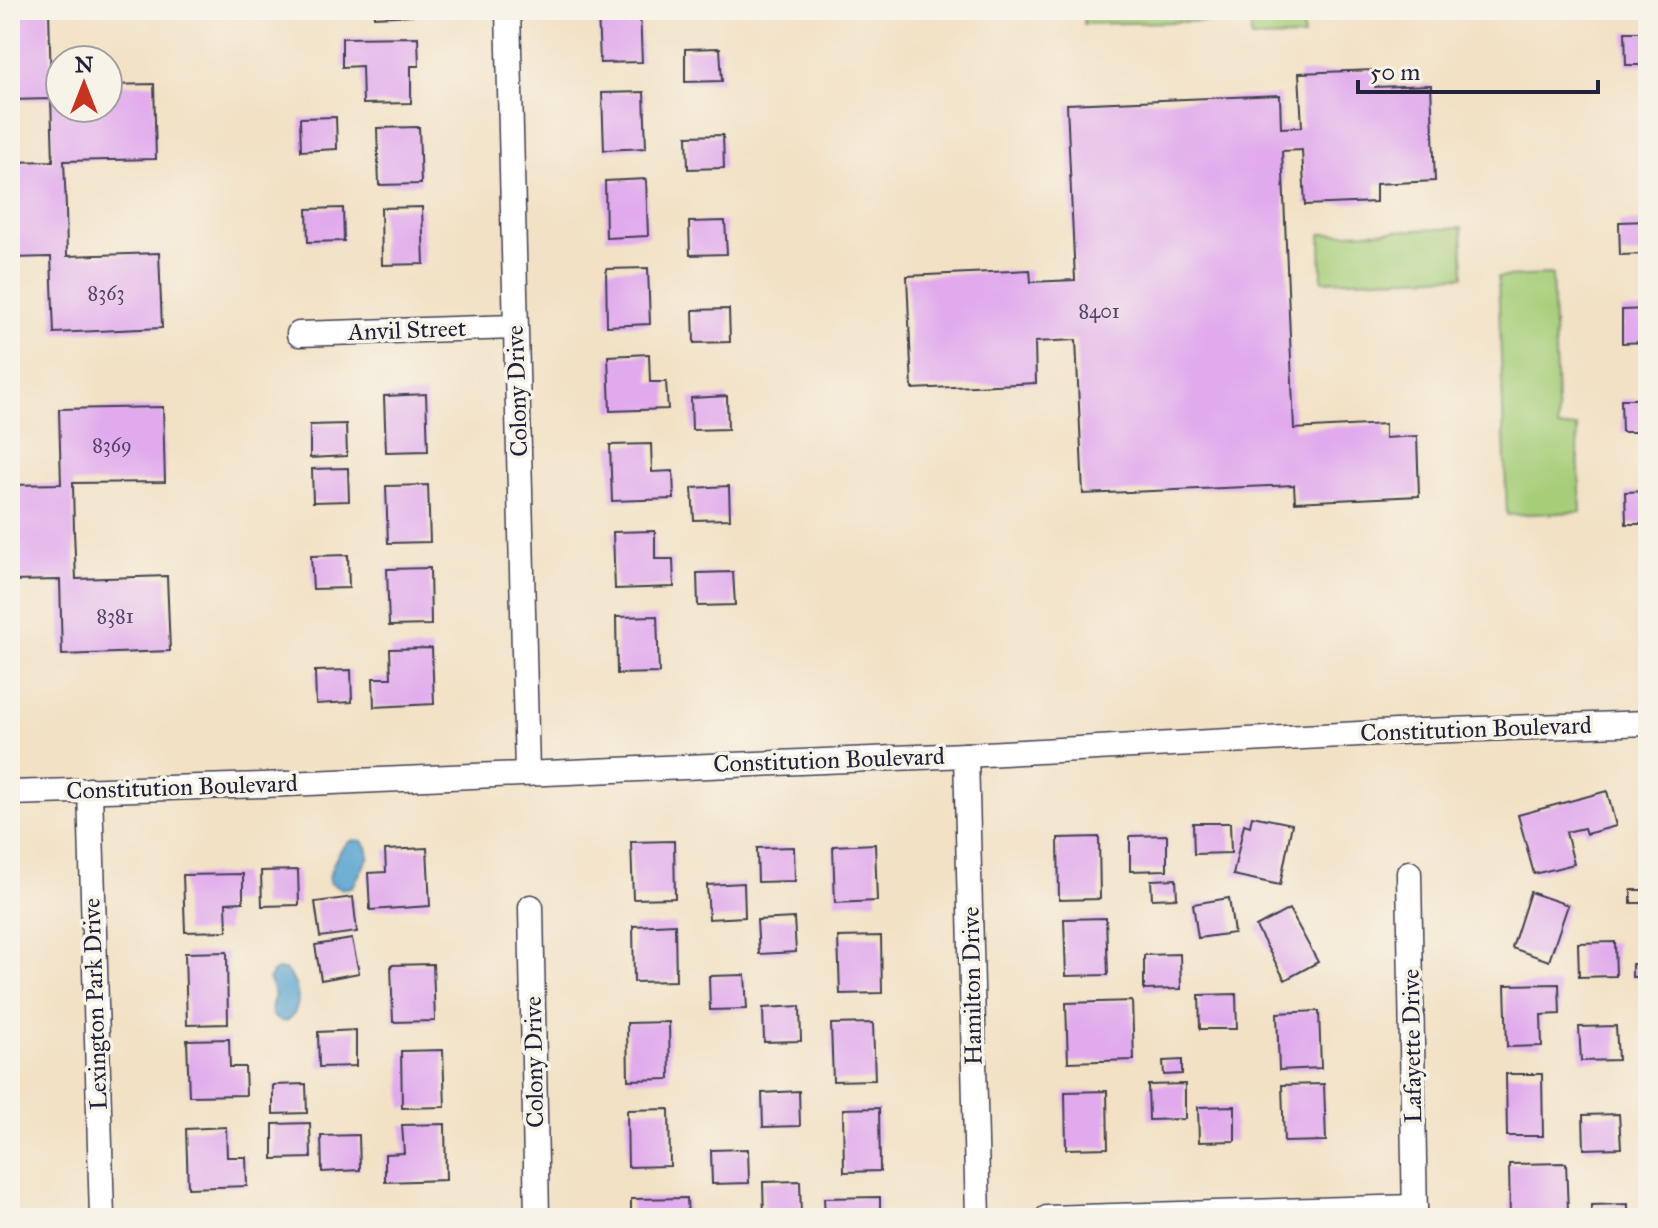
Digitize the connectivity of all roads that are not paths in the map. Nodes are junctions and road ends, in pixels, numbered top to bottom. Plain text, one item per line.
1 (508, 10) edge
2 (515, 327) junction
3 (299, 334) dead end
4 (1648, 723) edge
5 (966, 755) junction
6 (527, 772) junction
7 (90, 790) junction
8 (10, 793) edge
9 (1409, 873) dead end
10 (531, 907) dead end
11 (1415, 1213) edge
12 (102, 1218) edge
13 (537, 1218) edge
14 (978, 1218) edge
15 (1047, 1218) edge

1 - 2 street, Colony Drive
2 - 3 street, Anvil Street
2 - 6 street, Colony Drive
4 - 5 street, Constitution Boulevard
5 - 6 street, Constitution Boulevard
5 - 14 street, Hamilton Drive
6 - 7 street, Constitution Boulevard
7 - 8 street, Constitution Boulevard
7 - 12 street, Lexington Park Drive
9 - 11 street, Lafayette Drive
10 - 13 street, Colony Drive
11 - 15 street

